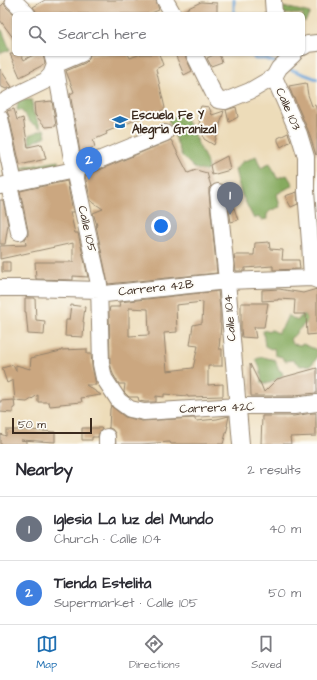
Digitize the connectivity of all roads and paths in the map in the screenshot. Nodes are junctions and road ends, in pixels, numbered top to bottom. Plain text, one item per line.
1 (13, 0) edge
2 (165, 0) edge
3 (273, 0) edge
4 (25, 12) edge
5 (172, 12) edge
6 (274, 12) edge
7 (317, 43) edge
8 (305, 46) edge
9 (72, 56) edge
10 (195, 56) edge
11 (291, 56) edge
12 (54, 60) edge
13 (277, 67) edge
14 (0, 104) edge
15 (0, 118) edge
16 (165, 133) dead end
17 (74, 170) junction
18 (8, 185) edge
19 (218, 192) dead end
20 (19, 232) dead end
21 (314, 279) edge
22 (227, 281) junction
23 (0, 288) edge
24 (99, 290) junction
25 (118, 401) joint
26 (317, 403) edge
27 (238, 406) junction
28 (241, 444) edge

1 - 4 street
2 - 5 street
3 - 6 street
7 - 8 street
9 - 12 street
10 - 13 street
11 - 13 street
12 - 14 street
12 - 17 street, Calle 105
13 - 21 street, Calle 103
15 - 18 street
16 - 17 street
17 - 18 street
17 - 24 street, Calle 105
18 - 20 street
19 - 22 street, Calle 104
21 - 22 street, Carrera 42B
22 - 24 street, Carrera 42B
22 - 27 street, Calle 104
23 - 24 street, Carrera 42B
24 - 25 street, Calle 105
25 - 27 street, Carrera 42C
26 - 27 street, Carrera 42C
27 - 28 street, Calle 104

